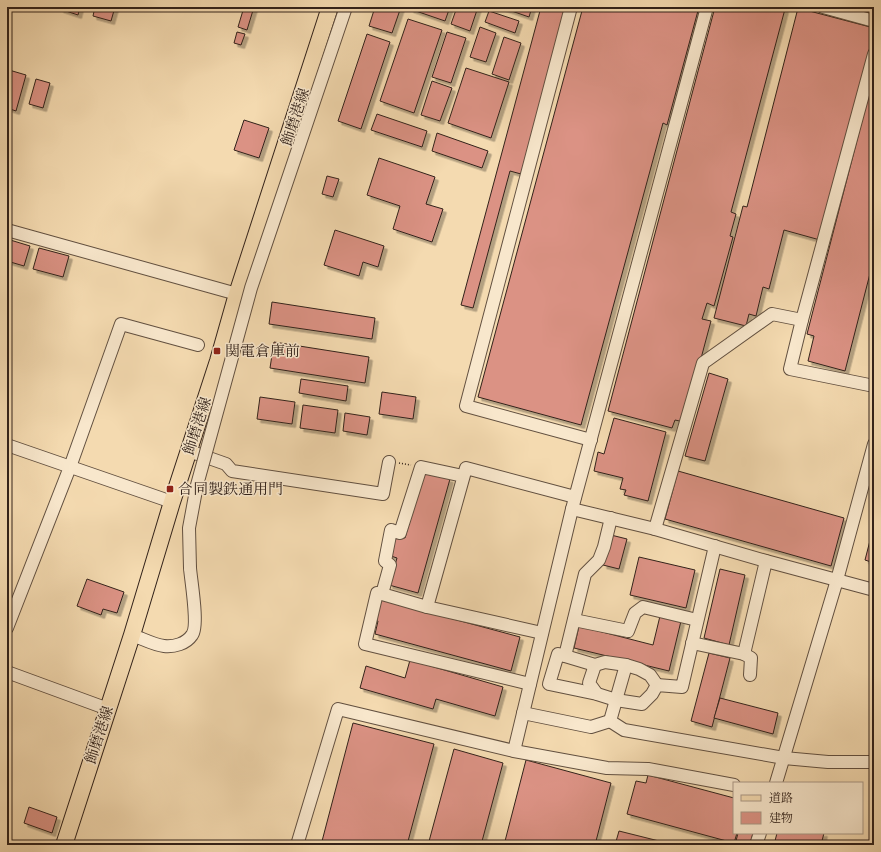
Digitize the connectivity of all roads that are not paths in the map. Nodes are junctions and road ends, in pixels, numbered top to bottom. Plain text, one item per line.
1 (330, 7) edge
2 (346, 7) edge
3 (571, 7) edge
4 (707, 7) edge
5 (823, 7) edge
6 (874, 21) edge
7 (874, 54) edge
8 (7, 230) edge
9 (237, 294) junction
10 (802, 320) junction
11 (198, 345) dead end
12 (874, 386) edge
13 (591, 440) junction
14 (874, 444) edge
15 (7, 445) edge
16 (188, 452) junction
17 (391, 462) road end
18 (70, 466) junction
19 (463, 476) junction
20 (576, 497) junction
21 (172, 502) junction
22 (572, 509) junction
23 (611, 518) junction
24 (654, 529) junction
25 (715, 546) junction
26 (766, 561) junction
27 (837, 580) junction
28 (874, 590) edge
29 (382, 594) junction
30 (427, 607) junction
31 (574, 620) junction
32 (697, 620) junction
33 (7, 628) edge
34 (542, 633) junction
35 (132, 635) junction
36 (692, 643) junction
37 (744, 654) junction
38 (565, 656) junction
39 (595, 665) junction
40 (626, 665) junction
41 (7, 672) edge
42 (750, 675) dead end
43 (530, 684) junction
44 (657, 684) junction
45 (597, 694) junction
46 (616, 700) junction
47 (108, 708) junction
48 (523, 713) junction
49 (610, 721) junction
50 (514, 751) junction
51 (784, 758) junction
52 (874, 762) edge
53 (776, 782) edge
54 (733, 785) edge
55 (760, 834) edge
56 (64, 845) edge
57 (297, 845) edge
58 (756, 845) edge

1 - 9 main road, 飾磨港線
2 - 35 street, bridge
3 - 13 street
4 - 13 street
5 - 6 street
7 - 10 street
8 - 9 street
9 - 16 main road, 飾磨港線
10 - 12 street
10 - 24 street
11 - 18 street
13 - 20 street
14 - 27 street
15 - 18 street
16 - 17 street
16 - 21 main road, 飾磨港線
18 - 21 street
18 - 33 street
19 - 20 street
19 - 29 street
19 - 30 street
20 - 22 street
21 - 35 main road, 飾磨港線
22 - 23 street
22 - 34 street
23 - 24 street
23 - 31 street
24 - 25 street
25 - 26 street
25 - 32 street
26 - 27 street
26 - 37 street
27 - 28 street
27 - 51 street
29 - 30 street
29 - 43 street
30 - 34 street
31 - 32 street
31 - 38 street
32 - 36 street
34 - 43 street
35 - 47 main road, 飾磨港線
36 - 37 street
36 - 44 street
37 - 42 street
38 - 39 street
38 - 45 street
39 - 40 street
39 - 45 street
40 - 44 street
40 - 46 street
41 - 47 street
43 - 48 street
44 - 46 street
45 - 46 street
46 - 49 street
47 - 56 main road, 飾磨港線
48 - 49 street
48 - 50 street
49 - 51 street
50 - 54 street
50 - 57 street
51 - 52 street
51 - 53 street
55 - 58 street

